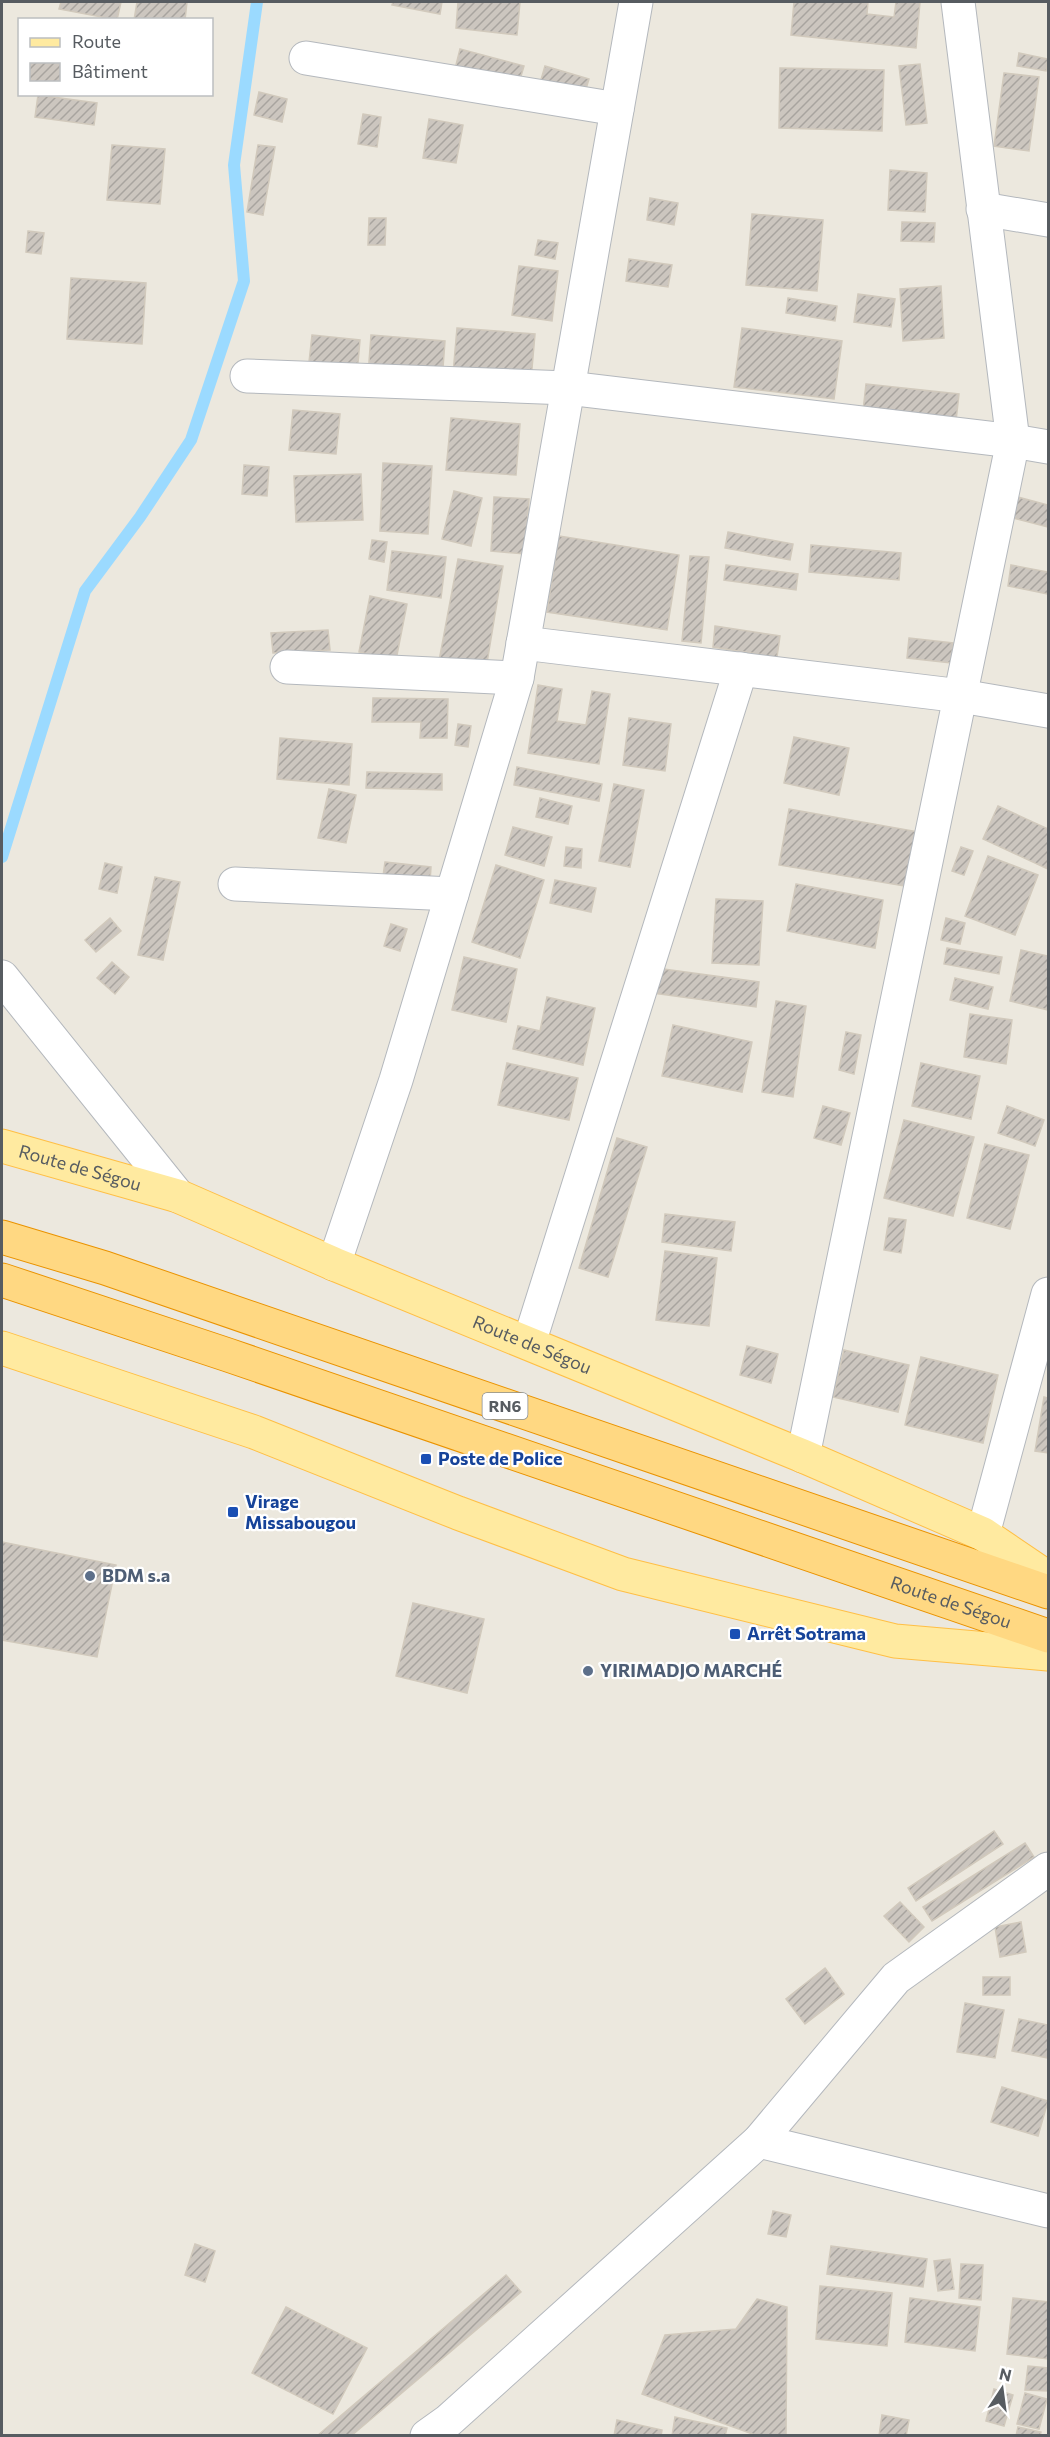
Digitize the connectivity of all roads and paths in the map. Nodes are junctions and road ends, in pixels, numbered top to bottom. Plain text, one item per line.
1 (636, 2) edge
2 (958, 2) edge
3 (306, 58) dead end
4 (617, 109) junction
5 (983, 209) junction
6 (1048, 220) edge
7 (247, 376) dead end
8 (568, 388) junction
9 (1013, 441) junction
10 (1048, 447) edge
11 (523, 643) junction
12 (287, 667) dead end
13 (741, 669) junction
14 (517, 678) junction
15 (961, 696) junction
16 (1048, 711) edge
17 (235, 884) dead end
18 (452, 894) junction
19 (2, 977) edge
20 (2, 1146) edge
21 (178, 1196) junction
22 (2, 1237) edge
23 (334, 1264) junction
24 (2, 1280) edge
25 (1048, 1294) edge
26 (529, 1343) junction
27 (2, 1347) edge
28 (803, 1456) junction
29 (982, 1534) junction
30 (1048, 1578) edge
31 (1048, 1592) edge
32 (1048, 1636) edge
33 (1048, 1654) edge
34 (1048, 1869) edge
35 (759, 2141) junction
36 (1048, 2211) edge
37 (444, 2431) edge

1 - 4 street
2 - 5 street
3 - 4 street
4 - 8 street
5 - 6 street
5 - 9 street
7 - 8 street
8 - 9 street
8 - 11 street
9 - 10 street
9 - 15 street
11 - 13 street
11 - 14 street
12 - 14 street
13 - 15 street
13 - 26 street
14 - 18 street
15 - 16 street
15 - 28 street
17 - 18 street
18 - 23 street
19 - 21 street
20 - 21 main road, Route de Ségou
21 - 23 main road, Route de Ségou
22 - 31 highway, RN6
23 - 26 main road, Route de Ségou
24 - 32 highway, Route de Ségou / RN6
25 - 29 street
26 - 28 main road, Route de Ségou
27 - 33 main road, Route de Ségou
28 - 29 main road, Route de Ségou
29 - 30 main road, Route de Ségou
34 - 35 street
35 - 36 street
35 - 37 street

